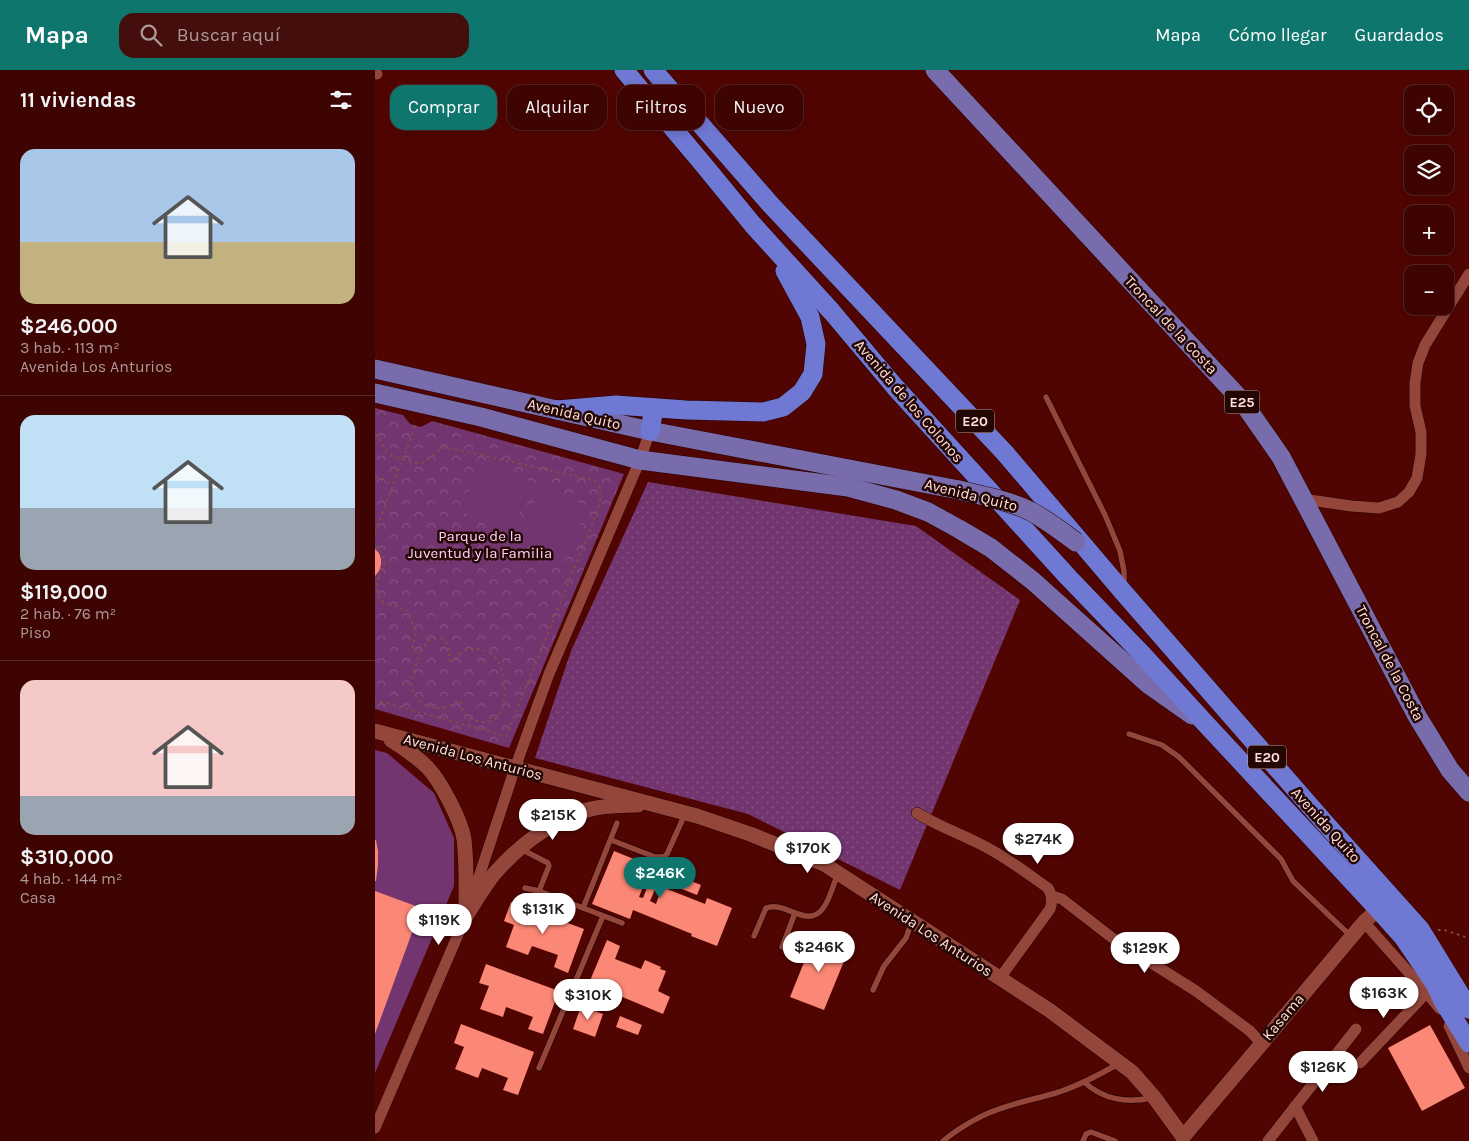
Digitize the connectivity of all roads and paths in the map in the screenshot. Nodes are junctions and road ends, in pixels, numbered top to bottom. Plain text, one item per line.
1 (624, 70) edge
2 (653, 70) edge
3 (935, 70) edge
4 (753, 225) junction
5 (1468, 278) edge
6 (375, 370) edge
7 (375, 393) edge
8 (1046, 397) dead end
9 (654, 408) junction
10 (557, 410) junction
11 (416, 424) dead end
12 (650, 431) junction
13 (375, 434) edge
14 (402, 459) junction
15 (640, 460) junction
16 (375, 477) edge
17 (393, 484) junction
18 (1303, 499) junction
19 (375, 532) edge
20 (375, 546) edge
21 (379, 577) junction
22 (375, 580) edge
23 (1121, 588) junction
24 (420, 652) junction
25 (375, 700) edge
26 (1205, 723) junction
27 (377, 731) edge
28 (1129, 734) dead end
29 (515, 768) junction
30 (1469, 792) edge
31 (661, 805) junction
32 (686, 812) junction
33 (917, 813) dead end
34 (617, 823) dead end
35 (611, 840) junction
36 (519, 848) junction
37 (838, 874) junction
38 (525, 888) dead end
39 (539, 891) junction
40 (1052, 896) junction
41 (1385, 903) junction
42 (583, 908) junction
43 (795, 913) junction
44 (467, 916) junction
45 (603, 916) junction
46 (912, 921) junction
47 (1365, 922) junction
48 (622, 923) dead end
49 (1420, 929) junction
50 (754, 936) dead end
51 (1352, 936) junction
52 (1469, 938) edge
53 (782, 947) dead end
54 (1000, 978) junction
55 (1431, 988) junction
56 (873, 990) dead end
57 (1469, 1009) edge
58 (1356, 1029) dead end
59 (1261, 1043) junction
60 (1469, 1043) edge
61 (1120, 1063) junction
62 (1360, 1063) dead end
63 (539, 1068) dead end
64 (1469, 1068) edge
65 (1084, 1082) junction
66 (1154, 1097) junction
67 (1295, 1106) junction
68 (375, 1128) edge
69 (1184, 1140) edge
70 (943, 1141) edge
71 (1083, 1141) edge
72 (1115, 1141) edge
73 (1268, 1141) edge
74 (1313, 1141) edge

1 - 4 highway, Avenida de los Colonos / E20
2 - 23 highway, Avenida de los Colonos / E20
3 - 18 main road, Troncal de la Costa / E25
4 - 9 highway
4 - 26 highway, Avenida de los Colonos / E20
5 - 18 street
6 - 10 main road, Avenida Quito
7 - 15 main road, Avenida Quito
8 - 23 lane
9 - 10 highway
9 - 12 highway
10 - 12 main road, Avenida Quito
11 - 14 path
12 - 15 street
12 - 23 main road, Avenida Quito, bridge
13 - 14 path
14 - 17 path
14 - 25 path
15 - 26 main road, Avenida Quito
15 - 29 street
16 - 17 path
17 - 19 path
18 - 30 main road, Troncal de la Costa / E25
20 - 21 path
21 - 22 path
21 - 24 path
23 - 41 highway, Avenida Quito / E20
24 - 24 path
26 - 41 highway, Avenida Quito / E20
27 - 29 street, Avenida Los Anturios
27 - 44 street
28 - 51 lane
29 - 31 street, Avenida Los Anturios
29 - 44 street
31 - 32 street, Avenida Los Anturios
31 - 36 street
32 - 35 lane
32 - 37 street, Avenida Los Anturios
33 - 40 street
34 - 35 lane
35 - 42 lane
36 - 39 lane
36 - 44 street
37 - 43 lane
37 - 46 street, Avenida Los Anturios
38 - 39 lane
39 - 42 lane
40 - 54 street
40 - 59 street
41 - 47 street, Kasama
41 - 49 highway, Avenida Quito / E20
41 - 55 highway, Avenida Quito / E20
42 - 45 lane
43 - 50 lane
43 - 53 lane
44 - 68 street
45 - 48 lane
45 - 63 lane
46 - 54 street, Avenida Los Anturios
46 - 56 lane
47 - 51 street, Kasama
47 - 55 street
49 - 52 path
49 - 57 highway, Avenida Quito / E20
51 - 59 street, Kasama
54 - 61 street, Avenida Los Anturios
55 - 60 highway, Avenida Quito / E20
55 - 62 street
55 - 64 street
58 - 67 street
59 - 69 street, Kasama
61 - 65 lane
61 - 66 street, Avenida Los Anturios
65 - 66 lane
65 - 70 lane
66 - 69 street, Avenida Los Anturios
67 - 73 street
67 - 74 street
71 - 72 lane

